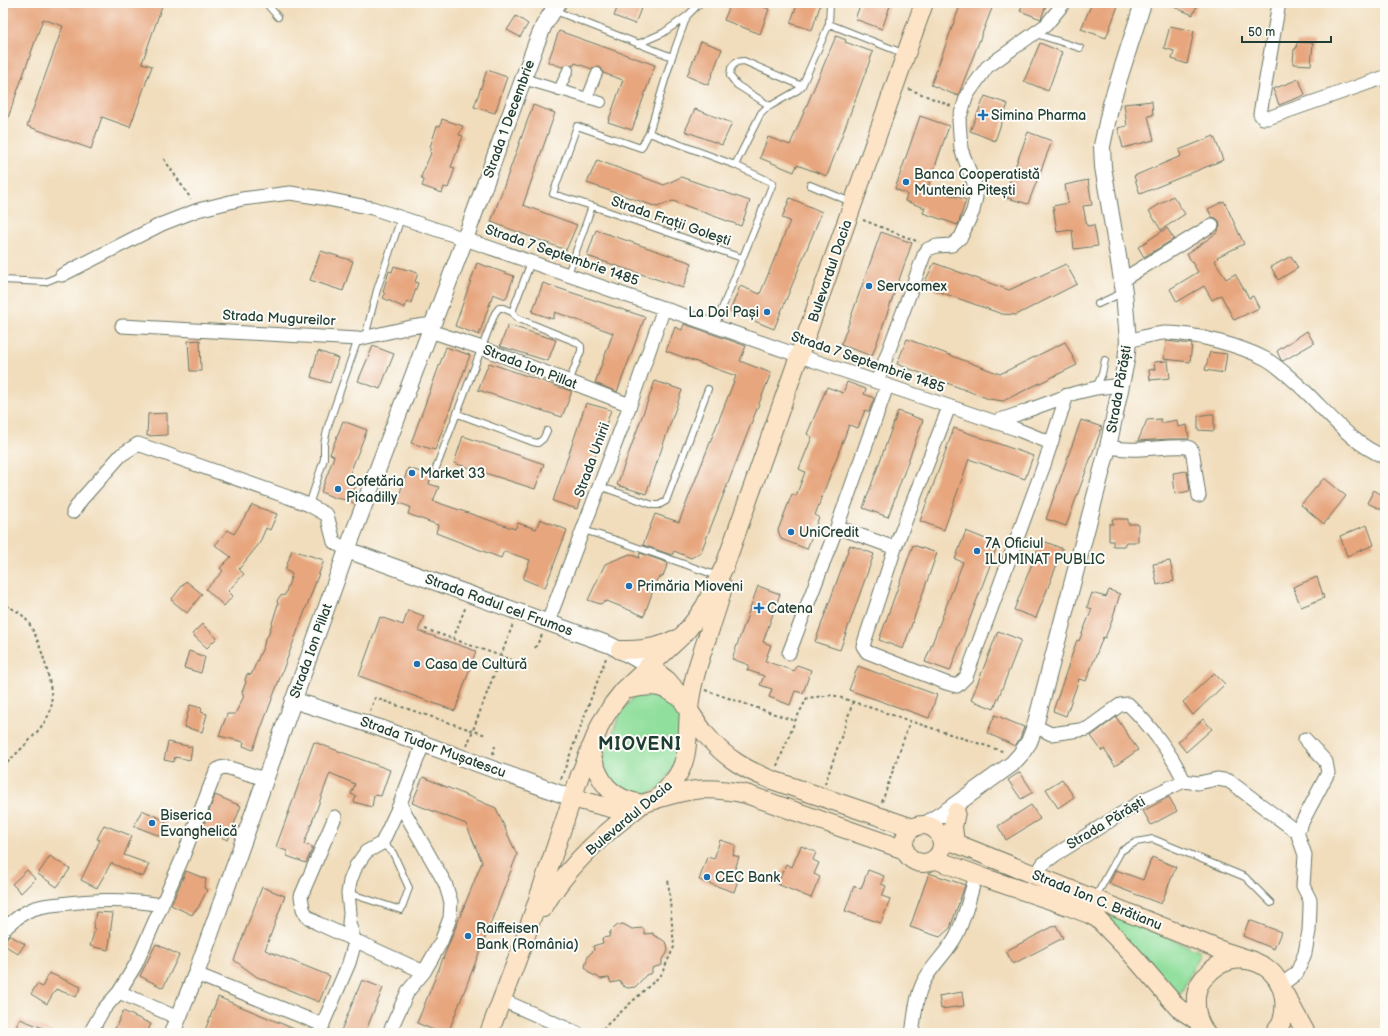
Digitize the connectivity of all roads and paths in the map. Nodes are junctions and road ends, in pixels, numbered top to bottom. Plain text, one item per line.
1 (266, 3) edge
2 (700, 3) edge
3 (830, 3) edge
4 (924, 3) edge
5 (1064, 3) edge
6 (1143, 3) edge
7 (1279, 3) edge
8 (552, 5) edge
9 (687, 16) junction
10 (278, 17) dead end
11 (829, 24) junction
12 (1034, 33) junction
13 (638, 44) junction
14 (1080, 48) dead end
15 (906, 55) junction
16 (672, 57) junction
17 (568, 70) dead end
18 (597, 73) dead end
19 (1385, 77) edge
20 (523, 79) junction
21 (896, 84) junction
22 (802, 86) junction
23 (559, 90) junction
24 (587, 98) junction
25 (601, 102) dead end
26 (770, 106) junction
27 (962, 110) junction
28 (650, 133) junction
29 (164, 159) dead end
30 (735, 165) junction
31 (810, 185) dead end
32 (592, 206) junction
33 (852, 209) junction
34 (198, 210) junction
35 (401, 218) junction
36 (1212, 225) dead end
37 (465, 239) junction
38 (933, 247) junction
39 (742, 258) junction
40 (532, 262) junction
41 (568, 274) junction
42 (62, 275) joint
43 (3, 280) edge
44 (1123, 286) junction
45 (1098, 304) dead end
46 (664, 308) junction
47 (512, 312) junction
48 (122, 326) dead end
49 (715, 326) junction
50 (432, 327) junction
51 (362, 338) junction
52 (1128, 341) junction
53 (482, 348) junction
54 (800, 356) junction
55 (1105, 360) dead end
56 (569, 382) junction
57 (882, 384) junction
58 (1122, 385) junction
59 (1096, 388) junction
60 (708, 389) dead end
61 (1067, 395) junction
62 (630, 404) junction
63 (949, 407) junction
64 (458, 414) junction
65 (994, 422) junction
66 (547, 431) dead end
67 (1050, 443) junction
68 (1108, 447) junction
69 (1385, 457) edge
70 (436, 468) dead end
71 (599, 486) junction
72 (1199, 496) dead end
73 (309, 505) junction
74 (73, 512) dead end
75 (837, 527) junction
76 (583, 530) junction
77 (736, 538) junction
78 (895, 548) junction
79 (347, 550) junction
80 (720, 577) junction
81 (470, 594) junction
82 (5, 605) dead end
83 (518, 611) junction
84 (548, 622) junction
85 (425, 629) dead end
86 (684, 634) junction
87 (453, 639) junction
88 (615, 647) junction
89 (789, 653) dead end
90 (501, 656) junction
91 (515, 661) dead end
92 (648, 666) junction
93 (624, 690) junction
94 (688, 699) junction
95 (293, 700) junction
96 (853, 702) junction
97 (795, 721) junction
98 (910, 722) junction
99 (366, 723) junction
100 (1035, 726) junction
101 (472, 731) junction
102 (486, 735) dead end
103 (1305, 739) dead end
104 (423, 744) junction
105 (590, 749) junction
106 (463, 758) junction
107 (1018, 758) junction
108 (3, 767) edge
109 (265, 780) junction
110 (772, 780) junction
111 (1184, 781) junction
112 (556, 792) junction
113 (821, 797) junction
114 (572, 798) junction
115 (400, 804) junction
116 (643, 806) junction
117 (958, 807) junction
118 (877, 816) junction
119 (335, 817) dead end
120 (919, 827) junction
121 (1297, 832) junction
122 (945, 840) junction
123 (382, 843) junction
124 (905, 850) junction
125 (934, 859) junction
126 (976, 875) junction
127 (1036, 875) junction
128 (668, 878) dead end
129 (348, 893) junction
130 (1271, 903) dead end
131 (162, 905) junction
132 (1092, 906) junction
133 (3, 930) edge
134 (355, 942) junction
135 (523, 944) junction
136 (1254, 961) junction
137 (424, 972) junction
138 (196, 974) junction
139 (1282, 988) junction
140 (119, 992) junction
141 (502, 1000) junction
142 (178, 1018) junction
143 (321, 1029) edge
144 (1202, 1029) edge
145 (90, 1033) edge
146 (172, 1033) edge
147 (389, 1033) edge
148 (489, 1033) edge
149 (577, 1033) edge
150 (598, 1033) edge
151 (912, 1033) edge
152 (1274, 1033) edge
153 (1306, 1033) edge

1 - 10 lane
2 - 9 lane, Strada Frații Golești
3 - 11 lane
4 - 15 main road, Bulevardul Dacia
5 - 12 street
6 - 44 street, Strada Părăști
7 - 19 street
8 - 13 lane
8 - 20 street, Strada 1 Decembrie
9 - 13 lane
9 - 16 lane, Strada Frații Golești
11 - 15 lane
11 - 22 lane
12 - 14 lane
12 - 27 street
13 - 16 lane
15 - 21 main road, Bulevardul Dacia
16 - 28 lane, Strada Frații Golești
17 - 23 street
18 - 24 street
20 - 23 street
20 - 37 street, Strada 1 Decembrie
21 - 27 path
21 - 33 main road, Bulevardul Dacia
22 - 26 lane
22 - 26 lane
23 - 24 street
24 - 25 street
26 - 30 lane
27 - 38 street
28 - 30 lane, Strada Frații Golești
28 - 32 lane, Strada Frații Golești
29 - 34 path
30 - 39 lane, Strada Frații Golești
31 - 33 lane
32 - 39 lane, Strada Frații Golești
32 - 41 lane, Strada Frații Golești
33 - 38 path
33 - 54 main road, Bulevardul Dacia
34 - 35 street, Strada 7 Septembrie 1485
34 - 42 street, Strada 7 Septembrie 1485
35 - 37 street, Strada 7 Septembrie 1485
35 - 51 lane
36 - 44 street
37 - 40 street, Strada 7 Septembrie 1485
37 - 50 street, Strada Ion Pillat
38 - 57 street
39 - 49 lane, Strada Frații Golești
40 - 41 street, Strada 7 Septembrie 1485
40 - 47 lane
41 - 46 street, Strada 7 Septembrie 1485
42 - 43 lane
44 - 45 lane
44 - 52 street, Strada Părăști
46 - 49 street, Strada 7 Septembrie 1485
46 - 62 street, Strada Unirii
47 - 53 lane
47 - 56 lane
48 - 51 street, Strada Mugureilor
49 - 54 street, Strada 7 Septembrie 1485
50 - 51 street, Strada Mugureilor
50 - 53 street, Strada Ion Pillat
50 - 79 street, Strada Ion Pillat
51 - 73 lane
52 - 58 street, Strada Părăști
52 - 69 street
53 - 56 street, Strada Ion Pillat
53 - 64 lane
54 - 57 street, Strada 7 Septembrie 1485
54 - 77 main road, Bulevardul Dacia
55 - 59 lane
56 - 62 street, Strada Ion Pillat
57 - 63 street, Strada 7 Septembrie 1485
57 - 75 street
58 - 59 street
58 - 68 street, Strada Părăști
59 - 61 street
60 - 71 lane
61 - 65 street
61 - 67 street
62 - 71 street, Strada Unirii
63 - 65 street, Strada 7 Septembrie 1485
63 - 78 street
64 - 66 lane
64 - 70 lane
65 - 67 street, Strada 7 Septembrie 1485
67 - 78 street
68 - 72 street
68 - 100 street, Strada Părăști
71 - 76 street, Strada Unirii
73 - 74 street
73 - 79 street
75 - 78 street
75 - 89 street
76 - 80 lane
76 - 84 street, Strada Unirii
77 - 80 main road, Bulevardul Dacia
77 - 94 main road, Bulevardul Dacia
79 - 81 street, Strada Radul cel Frumos
79 - 95 street, Strada Ion Pillat
80 - 86 main road, Bulevardul Dacia
81 - 83 street, Strada Radul cel Frumos
81 - 87 path
82 - 108 path
83 - 84 street, Strada Radul cel Frumos
83 - 90 path
84 - 88 street, Strada Radul cel Frumos
85 - 87 path
86 - 88 main road
86 - 92 main road, Bulevardul Dacia
87 - 90 path
88 - 92 street, Strada Radul cel Frumos
88 - 112 path
90 - 91 path
90 - 101 path
92 - 93 main road, Bulevardul Dacia
92 - 94 main road
93 - 94 main road
93 - 105 main road, Bulevardul Dacia
94 - 97 path
94 - 110 main road
94 - 116 main road, Bulevardul Dacia
95 - 99 street, Strada Tudor Mușatescu
95 - 109 street, Strada Ion Pillat
96 - 97 path
96 - 98 path
96 - 113 path
97 - 110 path
98 - 107 path
98 - 118 path
99 - 101 path
99 - 104 street, Strada Tudor Mușatescu
100 - 107 street, Strada Părăști
100 - 111 street
101 - 102 path
101 - 106 path
103 - 121 street
104 - 106 street, Strada Tudor Mușatescu
104 - 115 street
105 - 114 main road, Bulevardul Dacia
105 - 116 main road
106 - 112 street, Strada Tudor Mușatescu
107 - 117 street, Strada Părăști
109 - 131 street
109 - 138 street, Strada Ion Pillat
110 - 113 main road
111 - 121 street, Strada Părăști
111 - 127 street, Strada Părăști
112 - 114 street, Strada Tudor Mușatescu
113 - 118 main road
114 - 116 main road
114 - 135 main road, Bulevardul Dacia
115 - 123 street
115 - 137 street
116 - 124 main road
116 - 135 main road, Bulevardul Dacia
117 - 120 street, Strada Părăști
117 - 122 main road
118 - 120 main road
119 - 134 street
120 - 122 main road
120 - 124 main road
121 - 139 street
122 - 125 main road
122 - 127 main road, Strada Ion C. Brătianu
123 - 129 street
123 - 129 lane
124 - 125 main road
125 - 126 main road, Strada Ion C. Brătianu
126 - 132 main road, Strada Ion C. Brătianu
126 - 151 street
127 - 132 main road, Strada Ion C. Brătianu
128 - 150 path
129 - 134 street
130 - 132 lane
131 - 133 street
131 - 140 street
132 - 136 main road, Strada Ion C. Brătianu
132 - 144 main road, Strada Ion C. Brătianu
134 - 137 street
134 - 143 street
135 - 141 main road, Bulevardul Dacia
136 - 139 main road, Strada Ion C. Brătianu
136 - 144 main road
137 - 147 street
138 - 142 street, Strada Ion Pillat
138 - 143 street
139 - 152 main road
139 - 153 main road
140 - 142 street
140 - 145 street
141 - 148 main road, Bulevardul Dacia
141 - 149 street
142 - 146 street, Strada Ion Pillat

